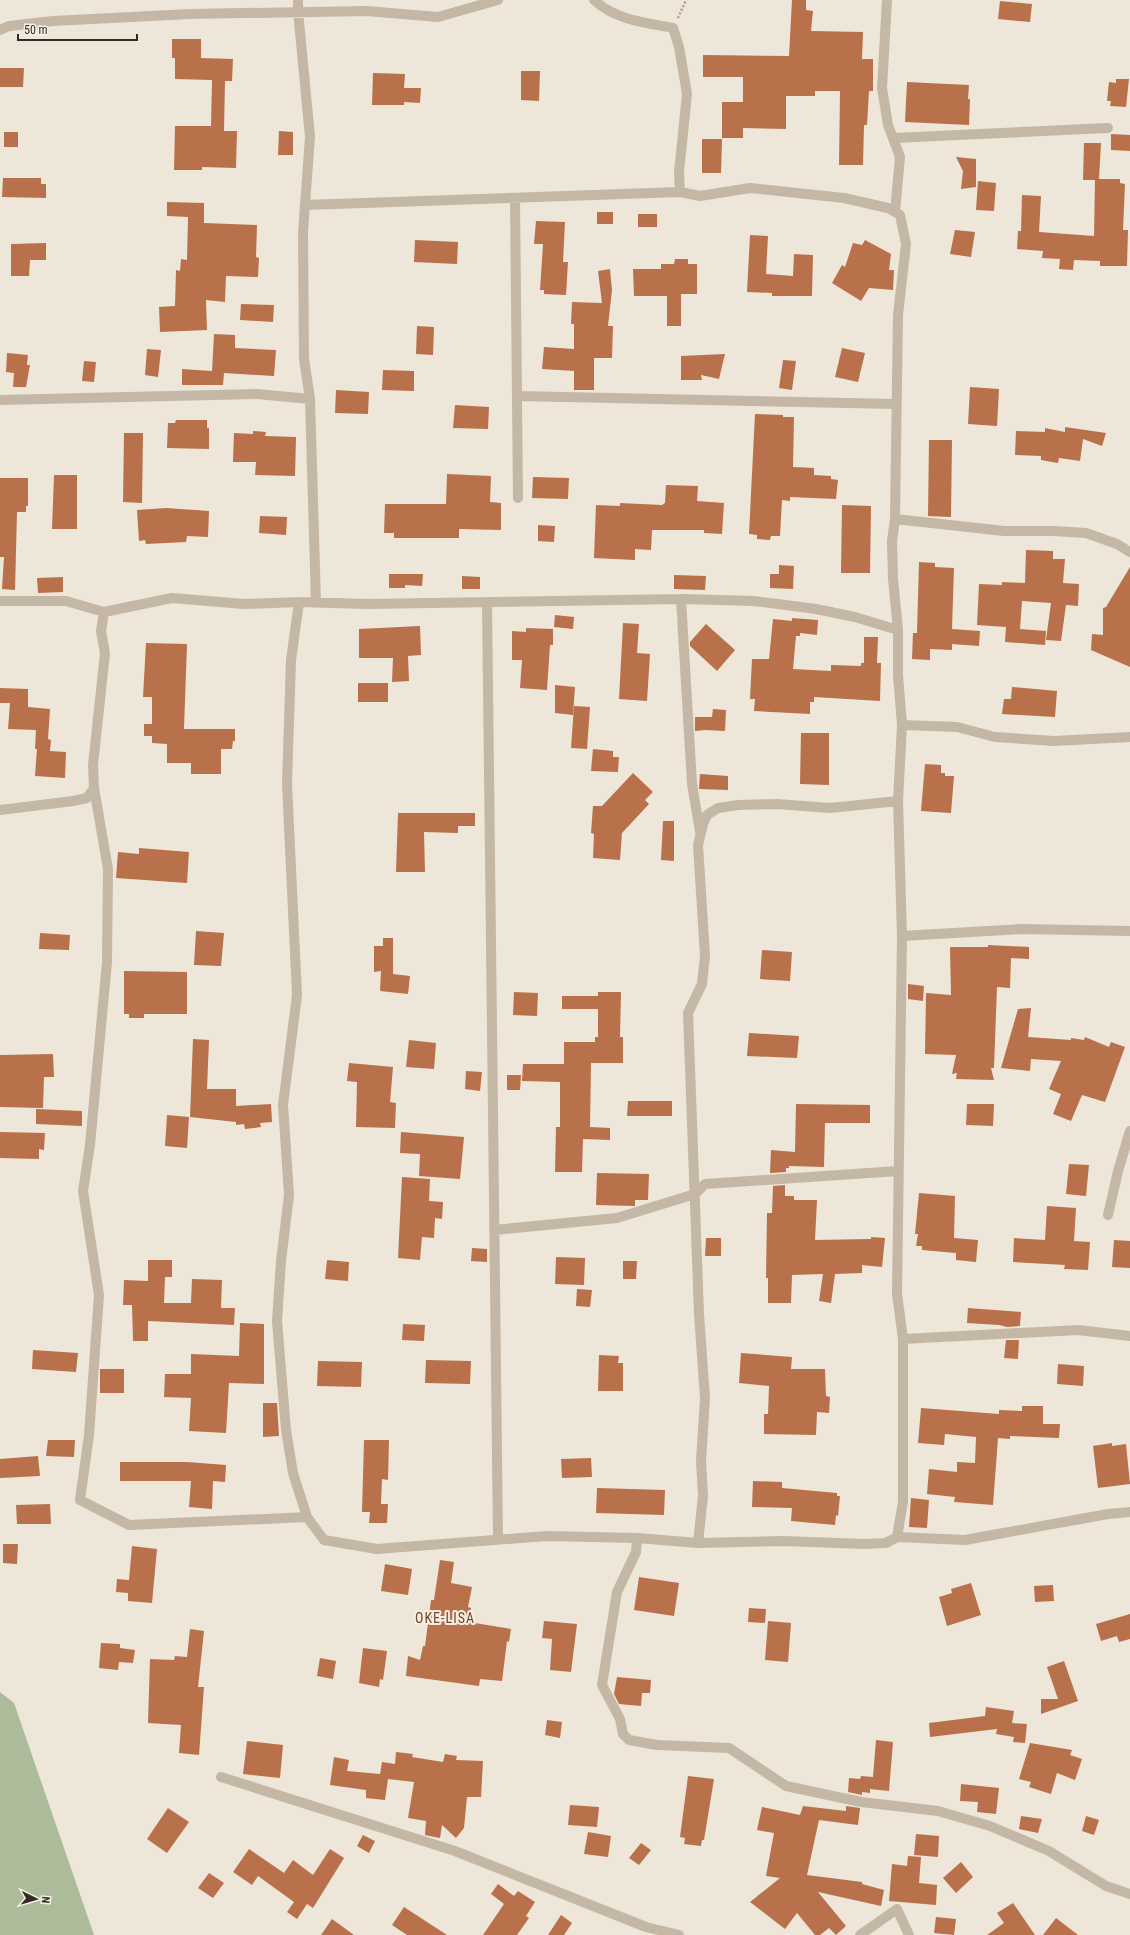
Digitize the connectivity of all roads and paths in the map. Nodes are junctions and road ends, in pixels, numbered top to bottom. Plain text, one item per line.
1 (298, 0) edge
2 (498, 0) edge
3 (594, 0) edge
4 (686, 0) edge
5 (887, 0) edge
6 (298, 11) junction
7 (673, 28) junction
8 (0, 30) edge
9 (1108, 128) dead end
10 (893, 138) junction
11 (680, 192) junction
12 (515, 198) junction
13 (305, 205) junction
14 (895, 212) junction
15 (517, 396) junction
16 (310, 399) junction
17 (0, 400) edge
18 (896, 404) junction
19 (518, 498) dead end
20 (895, 519) junction
21 (1130, 552) edge
22 (681, 599) junction
23 (0, 601) edge
24 (299, 602) junction
25 (487, 602) junction
26 (316, 603) junction
27 (104, 612) junction
28 (898, 630) junction
29 (902, 725) junction
30 (1130, 737) edge
31 (94, 788) junction
32 (898, 801) junction
33 (0, 810) edge
34 (701, 834) junction
35 (1130, 931) edge
36 (902, 936) junction
37 (1130, 1131) edge
38 (898, 1171) junction
39 (695, 1194) junction
40 (1108, 1215) dead end
41 (494, 1230) junction
42 (1130, 1336) edge
43 (903, 1339) junction
44 (1130, 1512) edge
45 (306, 1518) junction
46 (897, 1537) junction
47 (637, 1538) junction
48 (498, 1540) junction
49 (698, 1543) junction
50 (221, 1777) dead end
51 (1130, 1894) edge
52 (679, 1935) edge
53 (860, 1935) edge
54 (909, 1935) edge

1 - 6 street
2 - 6 street
3 - 7 street
4 - 7 path
5 - 10 street
6 - 8 street
6 - 13 street
7 - 11 street
9 - 10 street
10 - 14 street
11 - 12 street
11 - 14 street
12 - 13 street
12 - 15 street
13 - 16 street
14 - 18 street
15 - 18 street
15 - 19 street
16 - 17 street
16 - 26 street
18 - 20 street
20 - 21 street
20 - 28 street
22 - 25 street
22 - 28 street
22 - 34 street
23 - 27 street
24 - 26 street
24 - 27 street
24 - 45 street
25 - 26 street
25 - 41 street
27 - 31 street
28 - 29 street
29 - 30 street
29 - 32 street
31 - 33 street
31 - 45 street
32 - 34 street
32 - 36 street
34 - 39 street
35 - 36 street
36 - 38 street
37 - 40 street
38 - 39 street
38 - 43 street
39 - 41 street
39 - 49 street
41 - 48 street
42 - 43 street
43 - 46 street
44 - 46 street
45 - 48 street
46 - 49 street
47 - 48 street
47 - 49 street
47 - 51 street
50 - 52 street
53 - 54 street

